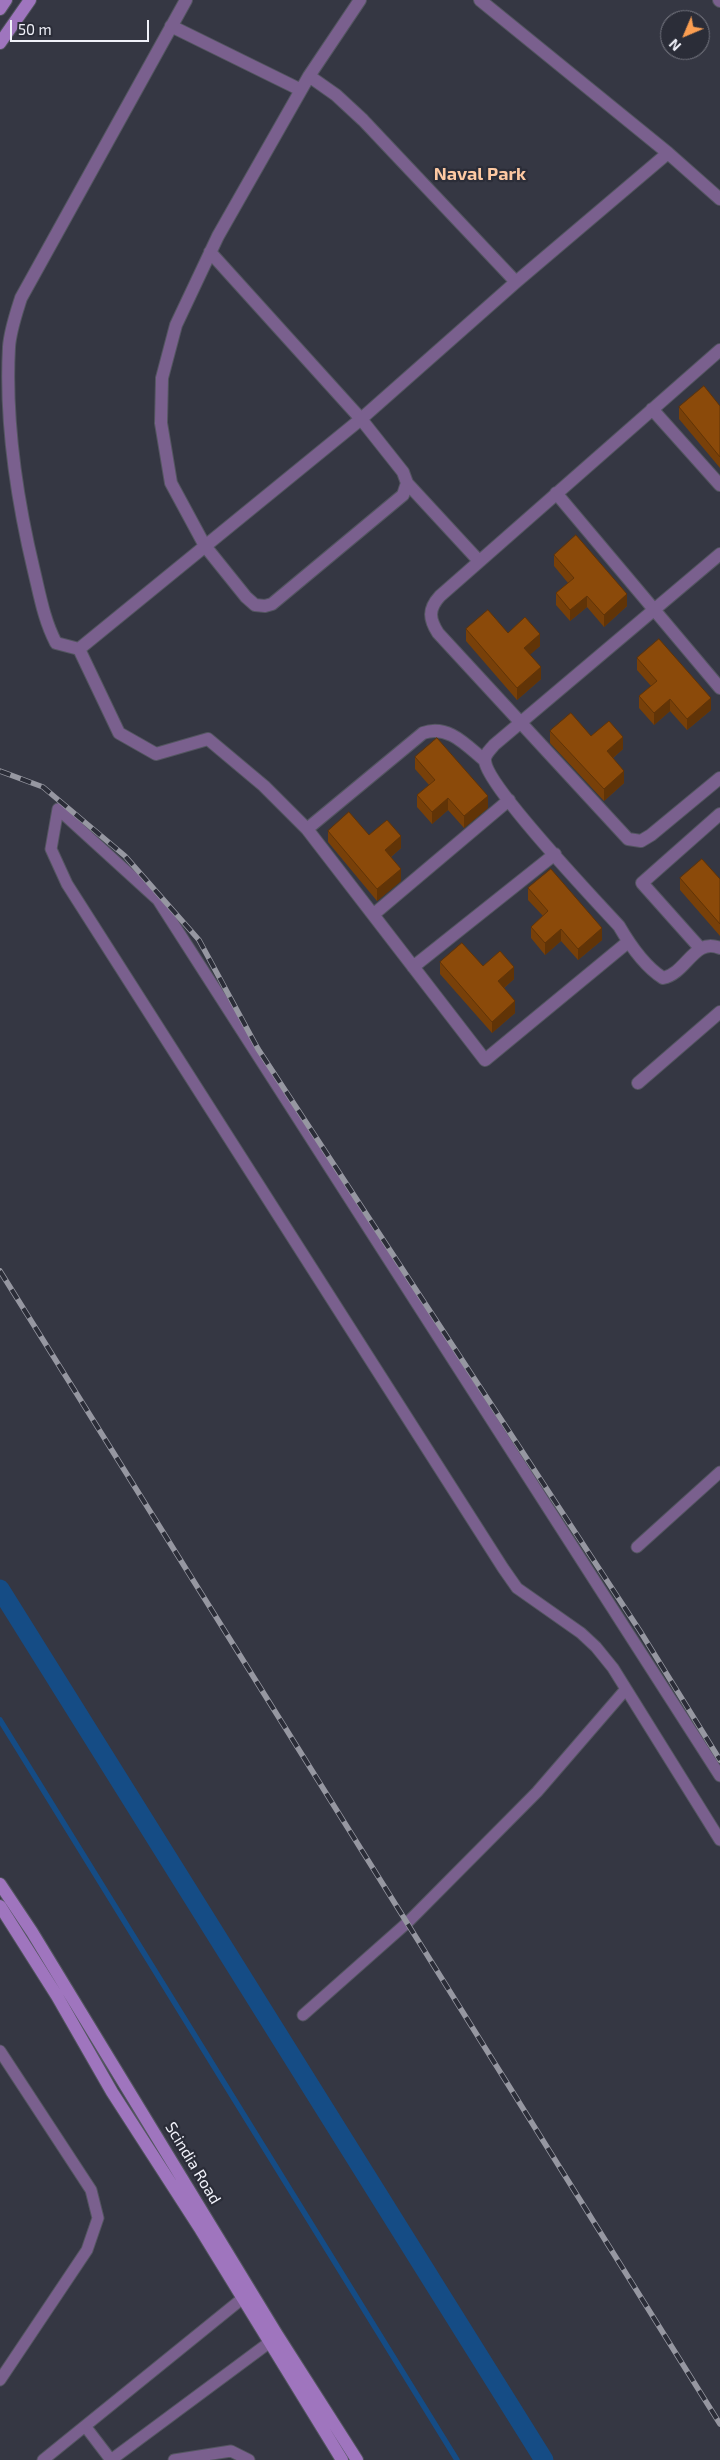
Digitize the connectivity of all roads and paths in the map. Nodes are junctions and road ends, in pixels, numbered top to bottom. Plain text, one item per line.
1 (6, 0) edge
2 (30, 0) edge
3 (186, 0) edge
4 (360, 0) edge
5 (480, 0) edge
6 (0, 9) edge
7 (171, 26) junction
8 (0, 43) edge
9 (309, 76) junction
10 (301, 90) junction
11 (668, 153) junction
12 (720, 199) edge
13 (210, 252) junction
14 (516, 282) junction
15 (720, 350) edge
16 (652, 409) junction
17 (361, 419) junction
18 (407, 483) junction
19 (720, 485) edge
20 (556, 493) junction
21 (206, 546) junction
22 (720, 554) edge
23 (479, 561) junction
24 (654, 610) junction
25 (79, 649) junction
26 (720, 688) edge
27 (521, 722) junction
28 (484, 760) junction
29 (720, 778) edge
30 (509, 800) junction
31 (715, 817) edge
32 (307, 829) junction
33 (720, 830) edge
34 (555, 854) junction
35 (374, 914) junction
36 (628, 942) junction
37 (700, 948) junction
38 (720, 948) edge
39 (413, 967) junction
40 (720, 1012) edge
41 (638, 1083) dead end
42 (720, 1472) edge
43 (637, 1547) dead end
44 (626, 1689) junction
45 (720, 1776) edge
46 (720, 1840) edge
47 (0, 1884) edge
48 (0, 1906) edge
49 (303, 2015) dead end
50 (0, 2051) edge
51 (243, 2298) junction
52 (270, 2342) junction
53 (0, 2380) edge
54 (85, 2426) junction
55 (43, 2460) edge
56 (111, 2460) edge
57 (174, 2460) edge
58 (249, 2460) edge
59 (342, 2460) edge
60 (357, 2460) edge

1 - 6 main road
2 - 8 main road
3 - 7 street
4 - 9 street
5 - 11 street
7 - 10 street
7 - 25 street
9 - 10 street
9 - 14 street
10 - 13 street
11 - 12 street
11 - 14 street
13 - 17 street
13 - 21 street
14 - 17 street
15 - 16 street
16 - 19 street
16 - 20 street
17 - 18 street
17 - 21 street
18 - 21 street
18 - 23 street
20 - 23 street
20 - 24 street
21 - 25 street
22 - 24 street
23 - 27 street
24 - 26 street
24 - 27 street
25 - 32 street
27 - 28 street
27 - 29 street
28 - 30 street
28 - 32 street
30 - 34 street
30 - 35 street
31 - 33 street
31 - 37 street
32 - 35 street
34 - 36 street
34 - 39 street
35 - 39 street
36 - 37 street
36 - 39 street
37 - 38 street
40 - 41 street
42 - 43 lane
44 - 45 lane
44 - 46 lane
44 - 49 lane
47 - 60 main road, Scindia Road
48 - 51 main road
50 - 53 lane
51 - 52 main road
51 - 54 lane
52 - 56 lane
52 - 59 main road
54 - 55 lane
54 - 56 lane
57 - 58 lane

